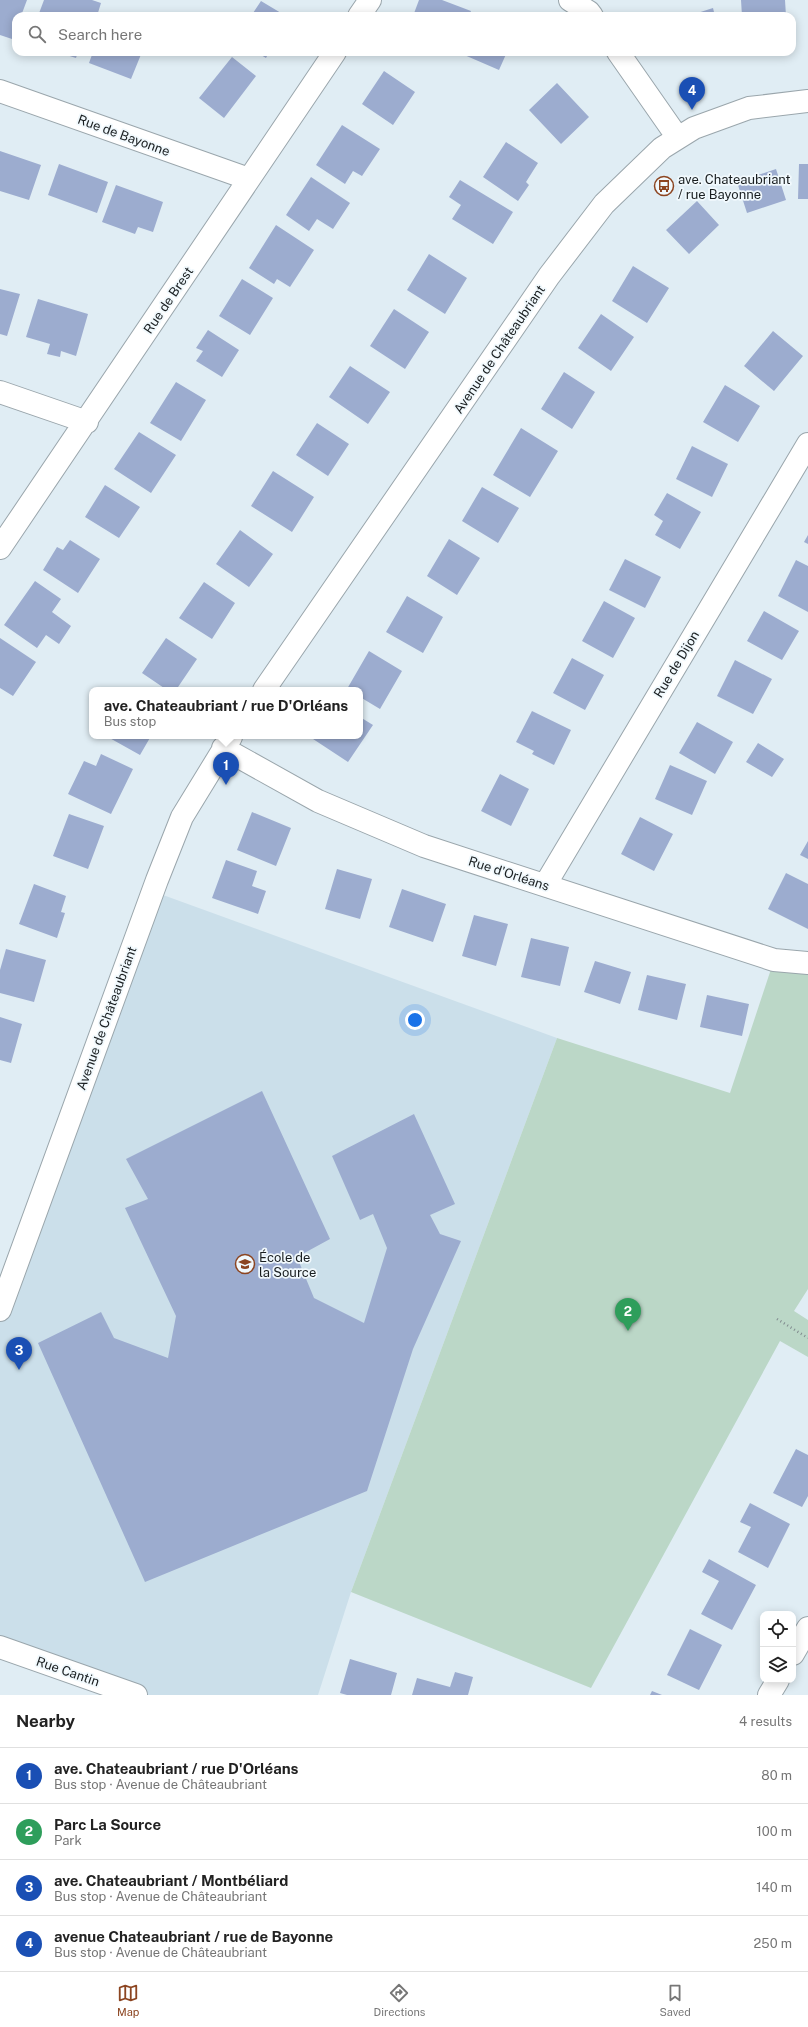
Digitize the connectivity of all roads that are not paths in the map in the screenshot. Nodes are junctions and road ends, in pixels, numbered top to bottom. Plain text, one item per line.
1 (370, 0) edge
2 (570, 0) edge
3 (362, 12) edge
4 (589, 12) edge
5 (332, 56) edge
6 (621, 56) edge
7 (0, 91) edge
8 (808, 101) edge
9 (678, 138) junction
10 (249, 179) junction
11 (0, 392) edge
12 (87, 422) junction
13 (808, 444) edge
14 (0, 548) edge
15 (266, 687) edge
16 (228, 742) edge
17 (545, 885) junction
18 (808, 963) edge
19 (0, 1310) edge
20 (808, 1628) edge
21 (0, 1647) edge
22 (796, 1649) edge
23 (776, 1683) edge
24 (136, 1695) edge
25 (769, 1695) edge

1 - 3 street
2 - 4 street
5 - 10 street, Rue de Brest
6 - 9 street
7 - 10 street, Rue de Bayonne
8 - 9 street, Avenue de Châteaubriant
9 - 15 street, Avenue de Châteaubriant
10 - 12 street, Rue de Brest
11 - 12 street
12 - 14 street, Rue de Brest
13 - 17 street, Rue de Dijon
16 - 17 street, Rue d'Orléans
16 - 19 street, Avenue de Châteaubriant
17 - 18 street, Rue d'Orléans
20 - 22 street
21 - 24 street, Rue Cantin
23 - 25 street

